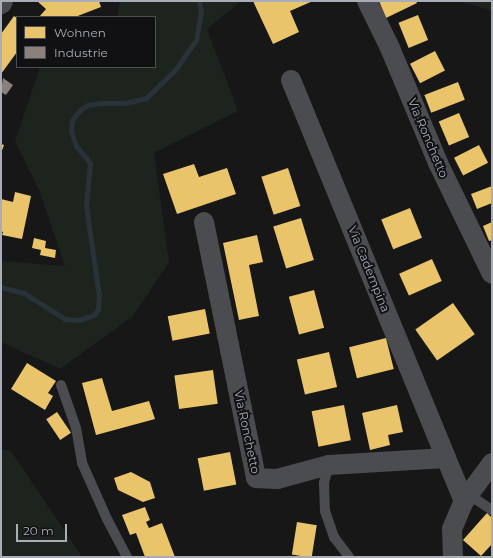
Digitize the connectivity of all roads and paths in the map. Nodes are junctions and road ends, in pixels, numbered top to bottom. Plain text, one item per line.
1 (367, 1) edge
2 (291, 80) dead end
3 (204, 222) dead end
4 (492, 274) edge
5 (61, 385) dead end
6 (446, 458) junction
7 (492, 464) edge
8 (329, 465) junction
9 (466, 497) junction
10 (492, 510) edge
11 (127, 557) edge
12 (349, 557) edge
13 (453, 557) edge

1 - 4 street, Via Ronchetto
2 - 6 street, Via Cadempina
3 - 8 street, Via Ronchetto
5 - 11 lane
6 - 8 street, Via Ronchetto
6 - 9 street
7 - 9 street
8 - 12 lane
9 - 10 lane
9 - 13 street

